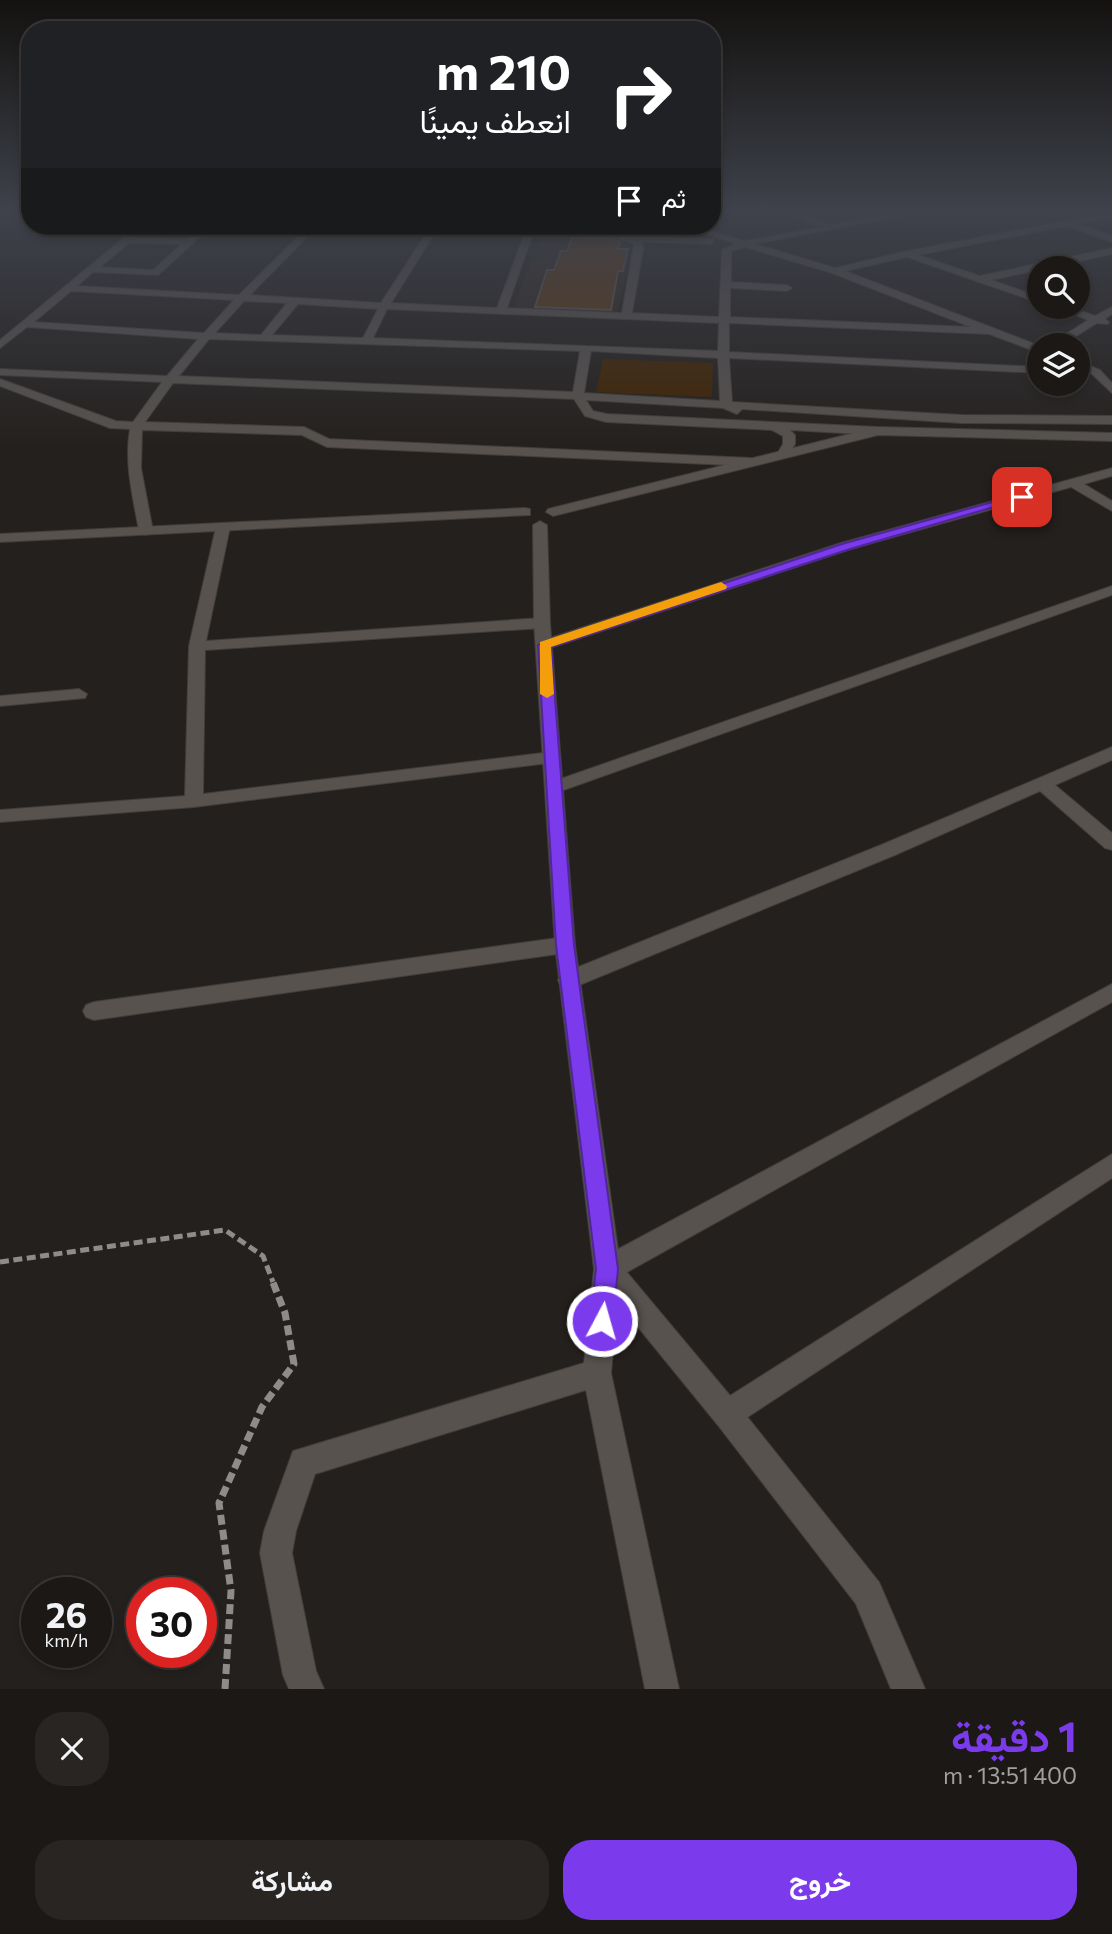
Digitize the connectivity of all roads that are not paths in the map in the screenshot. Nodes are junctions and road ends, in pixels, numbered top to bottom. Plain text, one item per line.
1 (65, 290) edge
2 (96, 290) edge
3 (249, 290) edge
4 (394, 290) edge
5 (509, 290) edge
6 (631, 290) edge
7 (726, 290) edge
8 (884, 290) edge
9 (1010, 290) edge
10 (1027, 296) edge
11 (240, 299) junction
12 (294, 302) junction
13 (384, 306) junction
14 (1112, 310) edge
15 (501, 311) junction
16 (626, 317) junction
17 (1090, 317) edge
18 (1097, 320) junction
19 (726, 321) junction
20 (23, 324) junction
21 (1112, 324) edge
22 (990, 331) junction
23 (1075, 333) edge
24 (208, 337) junction
25 (264, 338) junction
26 (366, 342) junction
27 (1027, 344) edge
28 (0, 345) edge
29 (586, 348) junction
30 (723, 355) junction
31 (1027, 369) edge
32 (1090, 369) edge
33 (1112, 371) edge
34 (0, 372) edge
35 (1090, 372) edge
36 (1096, 372) junction
37 (169, 380) junction
38 (0, 382) edge
39 (1112, 390) edge
40 (578, 396) junction
41 (726, 405) junction
42 (828, 411) junction
43 (1112, 420) edge
44 (777, 426) junction
45 (136, 427) junction
46 (853, 429) junction
47 (878, 431) junction
48 (1112, 437) edge
49 (327, 443) junction
50 (783, 454) junction
51 (347, 460) dead end
52 (751, 462) junction
53 (1112, 472) edge
54 (1073, 483) junction
55 (1112, 507) edge
56 (539, 516) junction
57 (223, 527) junction
58 (146, 531) junction
59 (0, 538) edge
60 (1112, 590) edge
61 (543, 634) junction
62 (197, 646) junction
63 (79, 694) dead end
64 (0, 701) edge
65 (1112, 753) edge
66 (551, 758) junction
67 (1042, 783) junction
68 (555, 788) junction
69 (194, 801) junction
70 (0, 816) edge
71 (1112, 843) edge
72 (565, 945) junction
73 (569, 980) junction
74 (1112, 992) edge
75 (94, 1011) dead end
76 (1112, 1165) edge
77 (607, 1269) junction
78 (597, 1373) junction
79 (727, 1414) junction
80 (307, 1689) edge
81 (662, 1689) edge
82 (908, 1689) edge

1 - 20 street
2 - 11 street
3 - 11 street
4 - 13 street
5 - 15 street
6 - 16 street
7 - 19 street
8 - 22 street
9 - 10 street
11 - 12 street
11 - 24 street
12 - 13 street
12 - 25 street
13 - 15 street
13 - 26 street
14 - 18 street
15 - 16 street
16 - 19 street
17 - 18 street
18 - 21 street
18 - 23 street
19 - 22 street
19 - 30 street
20 - 24 street
20 - 28 street
22 - 27 street
24 - 25 street
24 - 37 street
25 - 26 street
26 - 29 street
29 - 30 street
29 - 40 street
30 - 31 street
30 - 41 street
32 - 36 street
33 - 36 street
34 - 37 street
35 - 36 street
36 - 39 street
37 - 40 street
37 - 45 street
38 - 45 street
40 - 41 street
40 - 44 street
41 - 42 street
41 - 44 street
42 - 43 street
42 - 46 street
44 - 46 street
44 - 50 street
45 - 49 street
45 - 58 street
46 - 47 street
47 - 48 street
47 - 50 street
49 - 51 street
49 - 52 street
50 - 52 street
52 - 56 street
53 - 54 street
54 - 55 street
54 - 61 street
56 - 57 street
56 - 61 street
57 - 58 street
57 - 62 street
58 - 59 street
60 - 68 street
61 - 62 street
61 - 66 street
62 - 69 street
63 - 64 street
65 - 67 street
66 - 68 street
66 - 69 street
67 - 71 street
67 - 73 street
68 - 72 street
69 - 70 street
72 - 73 street
72 - 75 street
73 - 77 street
74 - 77 street
76 - 79 street
77 - 78 street
77 - 79 street
78 - 80 street
78 - 81 street
79 - 82 street

